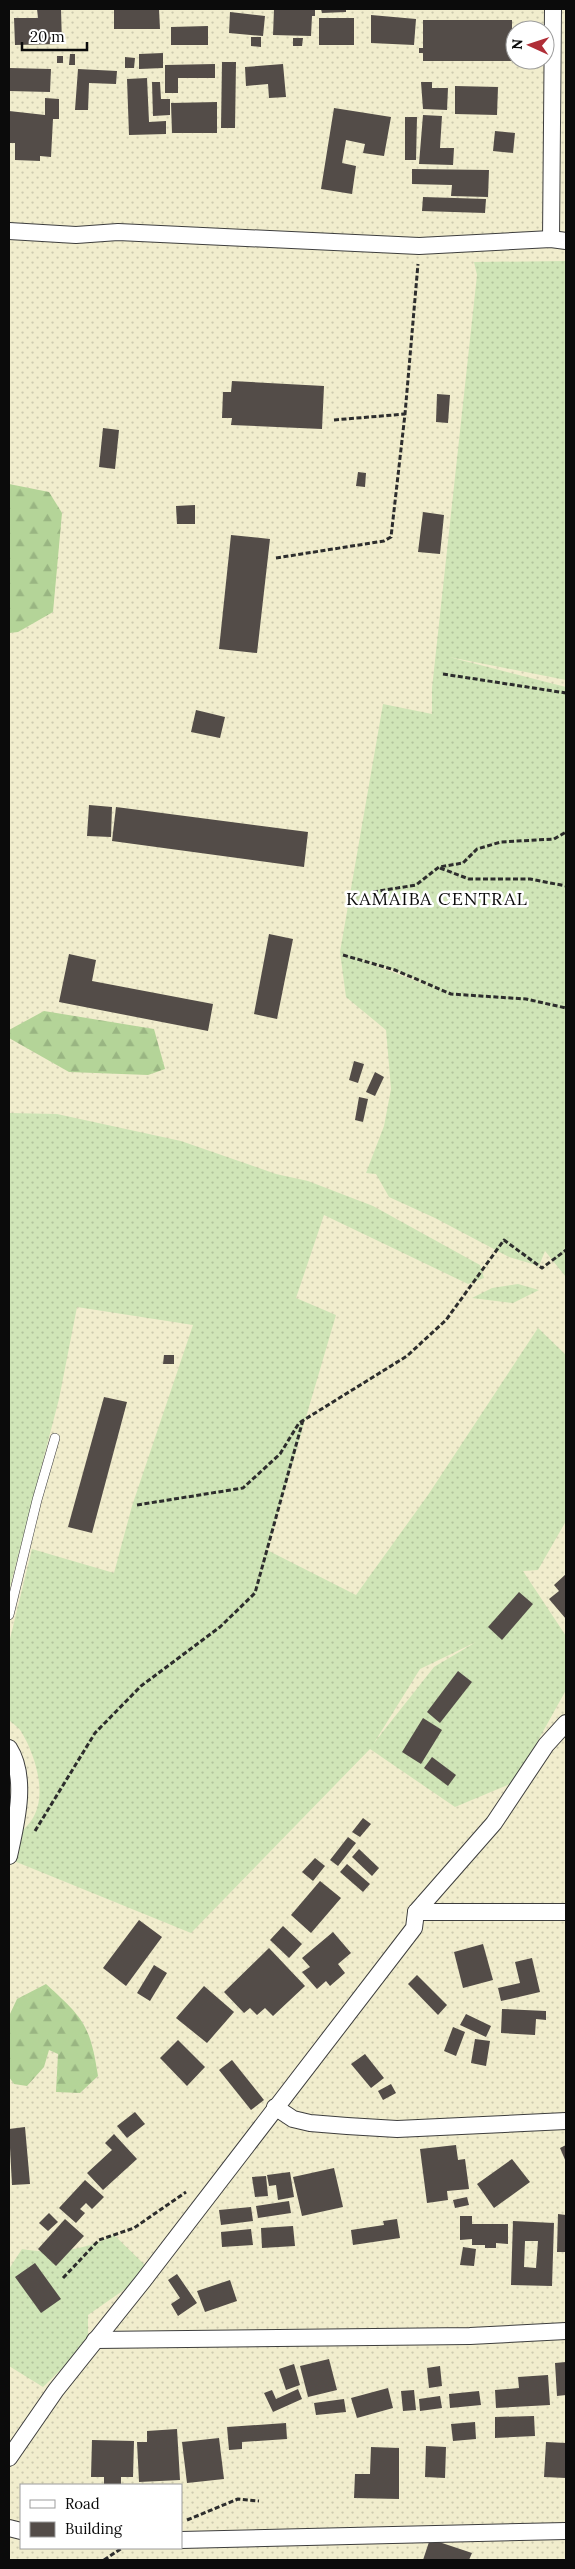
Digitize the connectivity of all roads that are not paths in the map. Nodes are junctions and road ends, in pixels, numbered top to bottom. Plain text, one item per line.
1 (553, 9) edge
2 (9, 231) edge
3 (559, 240) edge
4 (56, 1438) dead end
5 (9, 1615) edge
6 (566, 1723) edge
7 (9, 1748) edge
8 (9, 1856) edge
9 (416, 1912) junction
10 (566, 1912) edge
11 (275, 2107) junction
12 (566, 2121) edge
13 (566, 2331) edge
14 (95, 2340) junction
15 (9, 2458) edge
16 (566, 2531) edge
17 (182, 2540) edge

1 - 3 street
2 - 3 street
4 - 5 lane
6 - 9 street
7 - 8 street
9 - 10 street
9 - 11 street
11 - 12 street
11 - 14 street
13 - 14 street
14 - 15 street
16 - 17 street

